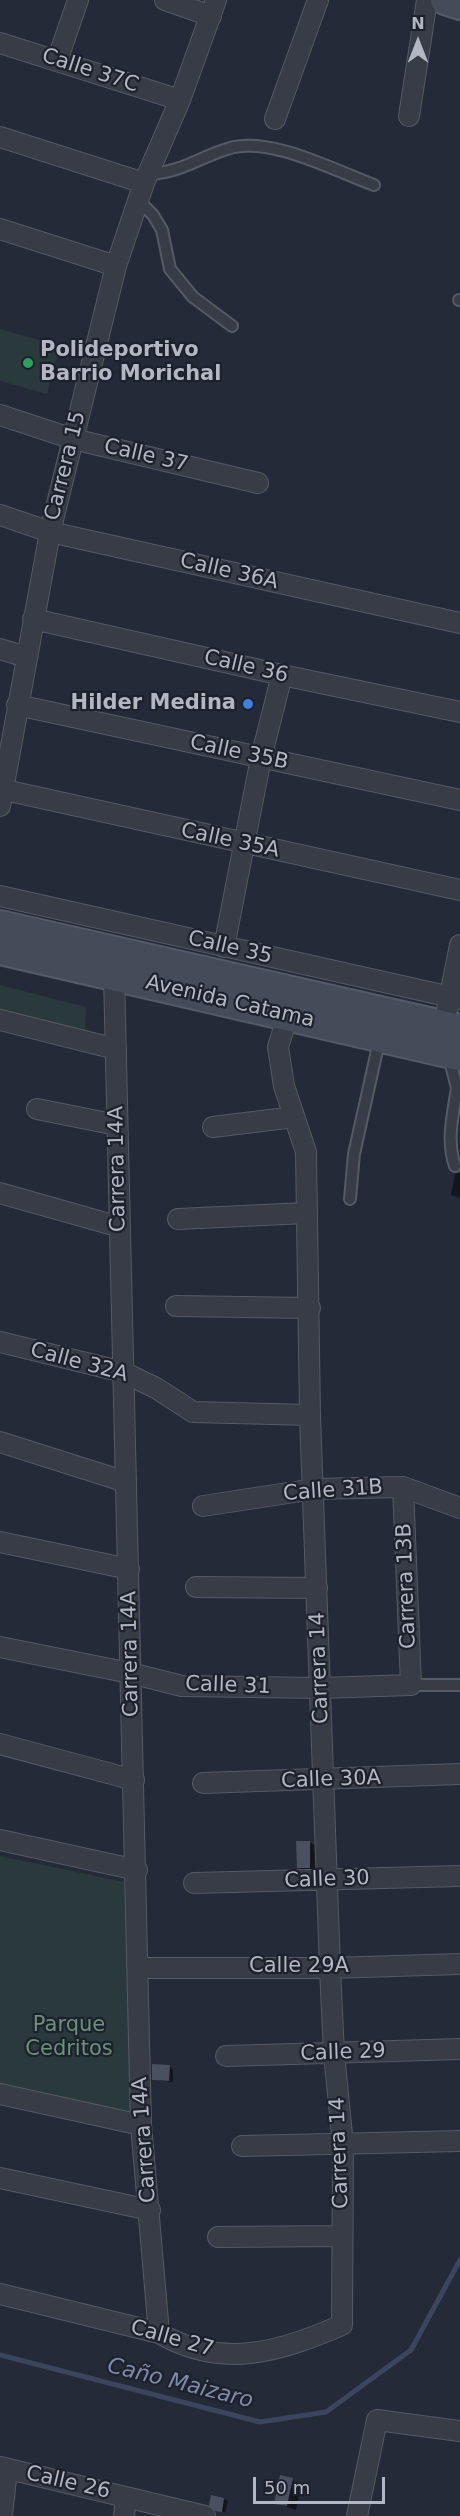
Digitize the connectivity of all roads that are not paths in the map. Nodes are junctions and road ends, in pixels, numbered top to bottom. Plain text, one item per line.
1 (78, 0) edge
2 (165, 0) edge
3 (318, 0) edge
4 (427, 0) edge
5 (445, 0) edge
6 (460, 5) edge
7 (213, 8) edge
8 (0, 43) edge
9 (57, 61) junction
10 (180, 100) junction
11 (409, 116) dead end
12 (275, 119) dead end
13 (0, 136) edge
14 (374, 185) dead end
15 (144, 186) junction
16 (0, 229) edge
17 (117, 266) junction
18 (232, 326) dead end
19 (0, 415) edge
20 (73, 439) junction
21 (258, 483) dead end
22 (0, 515) edge
23 (50, 532) junction
24 (33, 619) junction
25 (460, 623) edge
26 (0, 649) edge
27 (26, 657) junction
28 (282, 675) junction
29 (17, 705) junction
30 (460, 712) edge
31 (261, 758) junction
32 (1, 795) edge
33 (460, 800) edge
34 (243, 844) junction
35 (460, 890) edge
36 (0, 896) edge
37 (0, 925) edge
38 (460, 945) edge
39 (224, 947) junction
40 (0, 950) edge
41 (114, 975) junction
42 (455, 998) edge
43 (288, 1016) junction
44 (0, 1020) edge
45 (452, 1027) edge
46 (380, 1037) junction
47 (116, 1049) junction
48 (454, 1055) edge
49 (458, 1091) edge
50 (37, 1109) dead end
51 (294, 1117) junction
52 (117, 1125) junction
53 (213, 1127) dead end
54 (455, 1166) dead end
55 (0, 1193) edge
56 (350, 1199) dead end
57 (306, 1213) junction
58 (178, 1219) dead end
59 (120, 1227) junction
60 (176, 1306) dead end
61 (310, 1308) junction
62 (0, 1342) edge
63 (123, 1372) junction
64 (310, 1415) junction
65 (0, 1442) edge
66 (126, 1482) junction
67 (403, 1487) junction
68 (314, 1489) junction
69 (203, 1506) dead end
70 (460, 1508) edge
71 (0, 1542) edge
72 (129, 1569) junction
73 (196, 1587) dead end
74 (318, 1588) junction
75 (0, 1647) edge
76 (130, 1673) junction
77 (411, 1685) junction
78 (460, 1685) edge
79 (321, 1688) junction
80 (0, 1743) edge
81 (460, 1774) edge
82 (134, 1780) junction
83 (325, 1781) junction
84 (203, 1783) dead end
85 (0, 1840) edge
86 (137, 1870) junction
87 (460, 1876) edge
88 (327, 1880) junction
89 (194, 1883) dead end
90 (460, 1964) edge
91 (138, 1968) junction
92 (330, 1968) junction
93 (460, 2049) edge
94 (334, 2054) junction
95 (226, 2056) dead end
96 (0, 2094) edge
97 (141, 2125) junction
98 (460, 2141) edge
99 (343, 2145) junction
100 (242, 2146) dead end
101 (0, 2178) edge
102 (150, 2210) junction
103 (342, 2236) junction
104 (218, 2237) dead end
105 (0, 2294) edge
106 (342, 2325) joint
107 (159, 2333) junction
108 (460, 2431) edge
109 (3, 2468) edge
110 (125, 2506) edge
111 (2, 2516) edge
112 (205, 2516) edge
113 (357, 2516) edge

1 - 9 street
2 - 7 street
3 - 12 street
4 - 11 street
5 - 6 main road
7 - 10 street, Carrera 15
8 - 9 street, Calle 37C
9 - 10 street, Calle 37C
10 - 15 street, Carrera 15
13 - 15 street
14 - 15 lane
15 - 17 street, Carrera 15
15 - 18 lane
16 - 17 street
17 - 20 street, Carrera 15
19 - 20 street, Calle 37
20 - 21 street, Calle 37
20 - 23 street, Carrera 15
22 - 23 street, Calle 36A
23 - 24 street, Carrera 15
23 - 25 street, Calle 36A
24 - 27 street, Carrera 15
24 - 28 street, Calle 36
26 - 27 street
27 - 29 street, Carrera 15
28 - 30 street, Calle 36
28 - 31 street
29 - 31 street, Calle 35B
29 - 32 street, Carrera 15
31 - 33 street, Calle 35B
31 - 34 street
32 - 34 street, Calle 35A
34 - 35 street, Calle 35A
34 - 39 street
36 - 39 street, Calle 35
37 - 45 main road, Avenida Catama
38 - 42 street
39 - 42 street, Calle 35
40 - 41 main road, Avenida Catama
41 - 43 main road, Avenida Catama
41 - 47 street, Carrera 14A
42 - 45 street
43 - 46 main road, Avenida Catama
43 - 51 street, Carrera 14
44 - 47 street
46 - 48 main road, Avenida Catama
46 - 56 lane
47 - 52 street, Carrera 14A
48 - 49 lane
49 - 54 lane
50 - 52 street
51 - 53 street
51 - 57 street, Carrera 14
52 - 59 street, Carrera 14A
55 - 59 street
57 - 58 street
57 - 61 street, Carrera 14
59 - 63 street, Carrera 14A
60 - 61 street
61 - 64 street, Carrera 14
62 - 63 street, Calle 32A
63 - 64 street, Calle 32A
63 - 66 street, Carrera 14A
64 - 68 street, Carrera 14
65 - 66 street
66 - 72 street, Carrera 14A
67 - 68 street, Calle 31B
67 - 70 street, Calle 31B
67 - 77 street, Carrera 13B
68 - 69 street, Calle 31B
68 - 74 street, Carrera 14
71 - 72 street
72 - 76 street, Carrera 14A
73 - 74 street
74 - 79 street, Carrera 14
75 - 76 street, Calle 31
76 - 79 street, Calle 31
76 - 82 street, Carrera 14A
77 - 78 lane, Calle 31
77 - 79 street, Calle 31
79 - 83 street, Carrera 14
80 - 82 street
81 - 83 street, Calle 30A
82 - 86 street, Carrera 14A
83 - 84 street, Calle 30A
83 - 88 street, Carrera 14
85 - 86 street
86 - 91 street, Carrera 14A
87 - 88 street, Calle 30
88 - 89 street, Calle 30
88 - 92 street, Carrera 14
90 - 92 street, Calle 29A
91 - 92 street, Calle 29A
91 - 97 street, Carrera 14A
92 - 94 street, Carrera 14
93 - 94 street, Calle 29
94 - 95 street, Calle 29
94 - 99 street, Carrera 14
96 - 97 street
97 - 102 street, Carrera 14A
98 - 99 street
99 - 100 street
99 - 103 street, Carrera 14
101 - 102 street
102 - 107 street, Carrera 14A
103 - 104 street
103 - 106 street, Carrera 14
105 - 107 street, Calle 27
106 - 107 street, Calle 27
108 - 113 street
109 - 110 street, Calle 26
109 - 111 street
110 - 112 street, Calle 26

